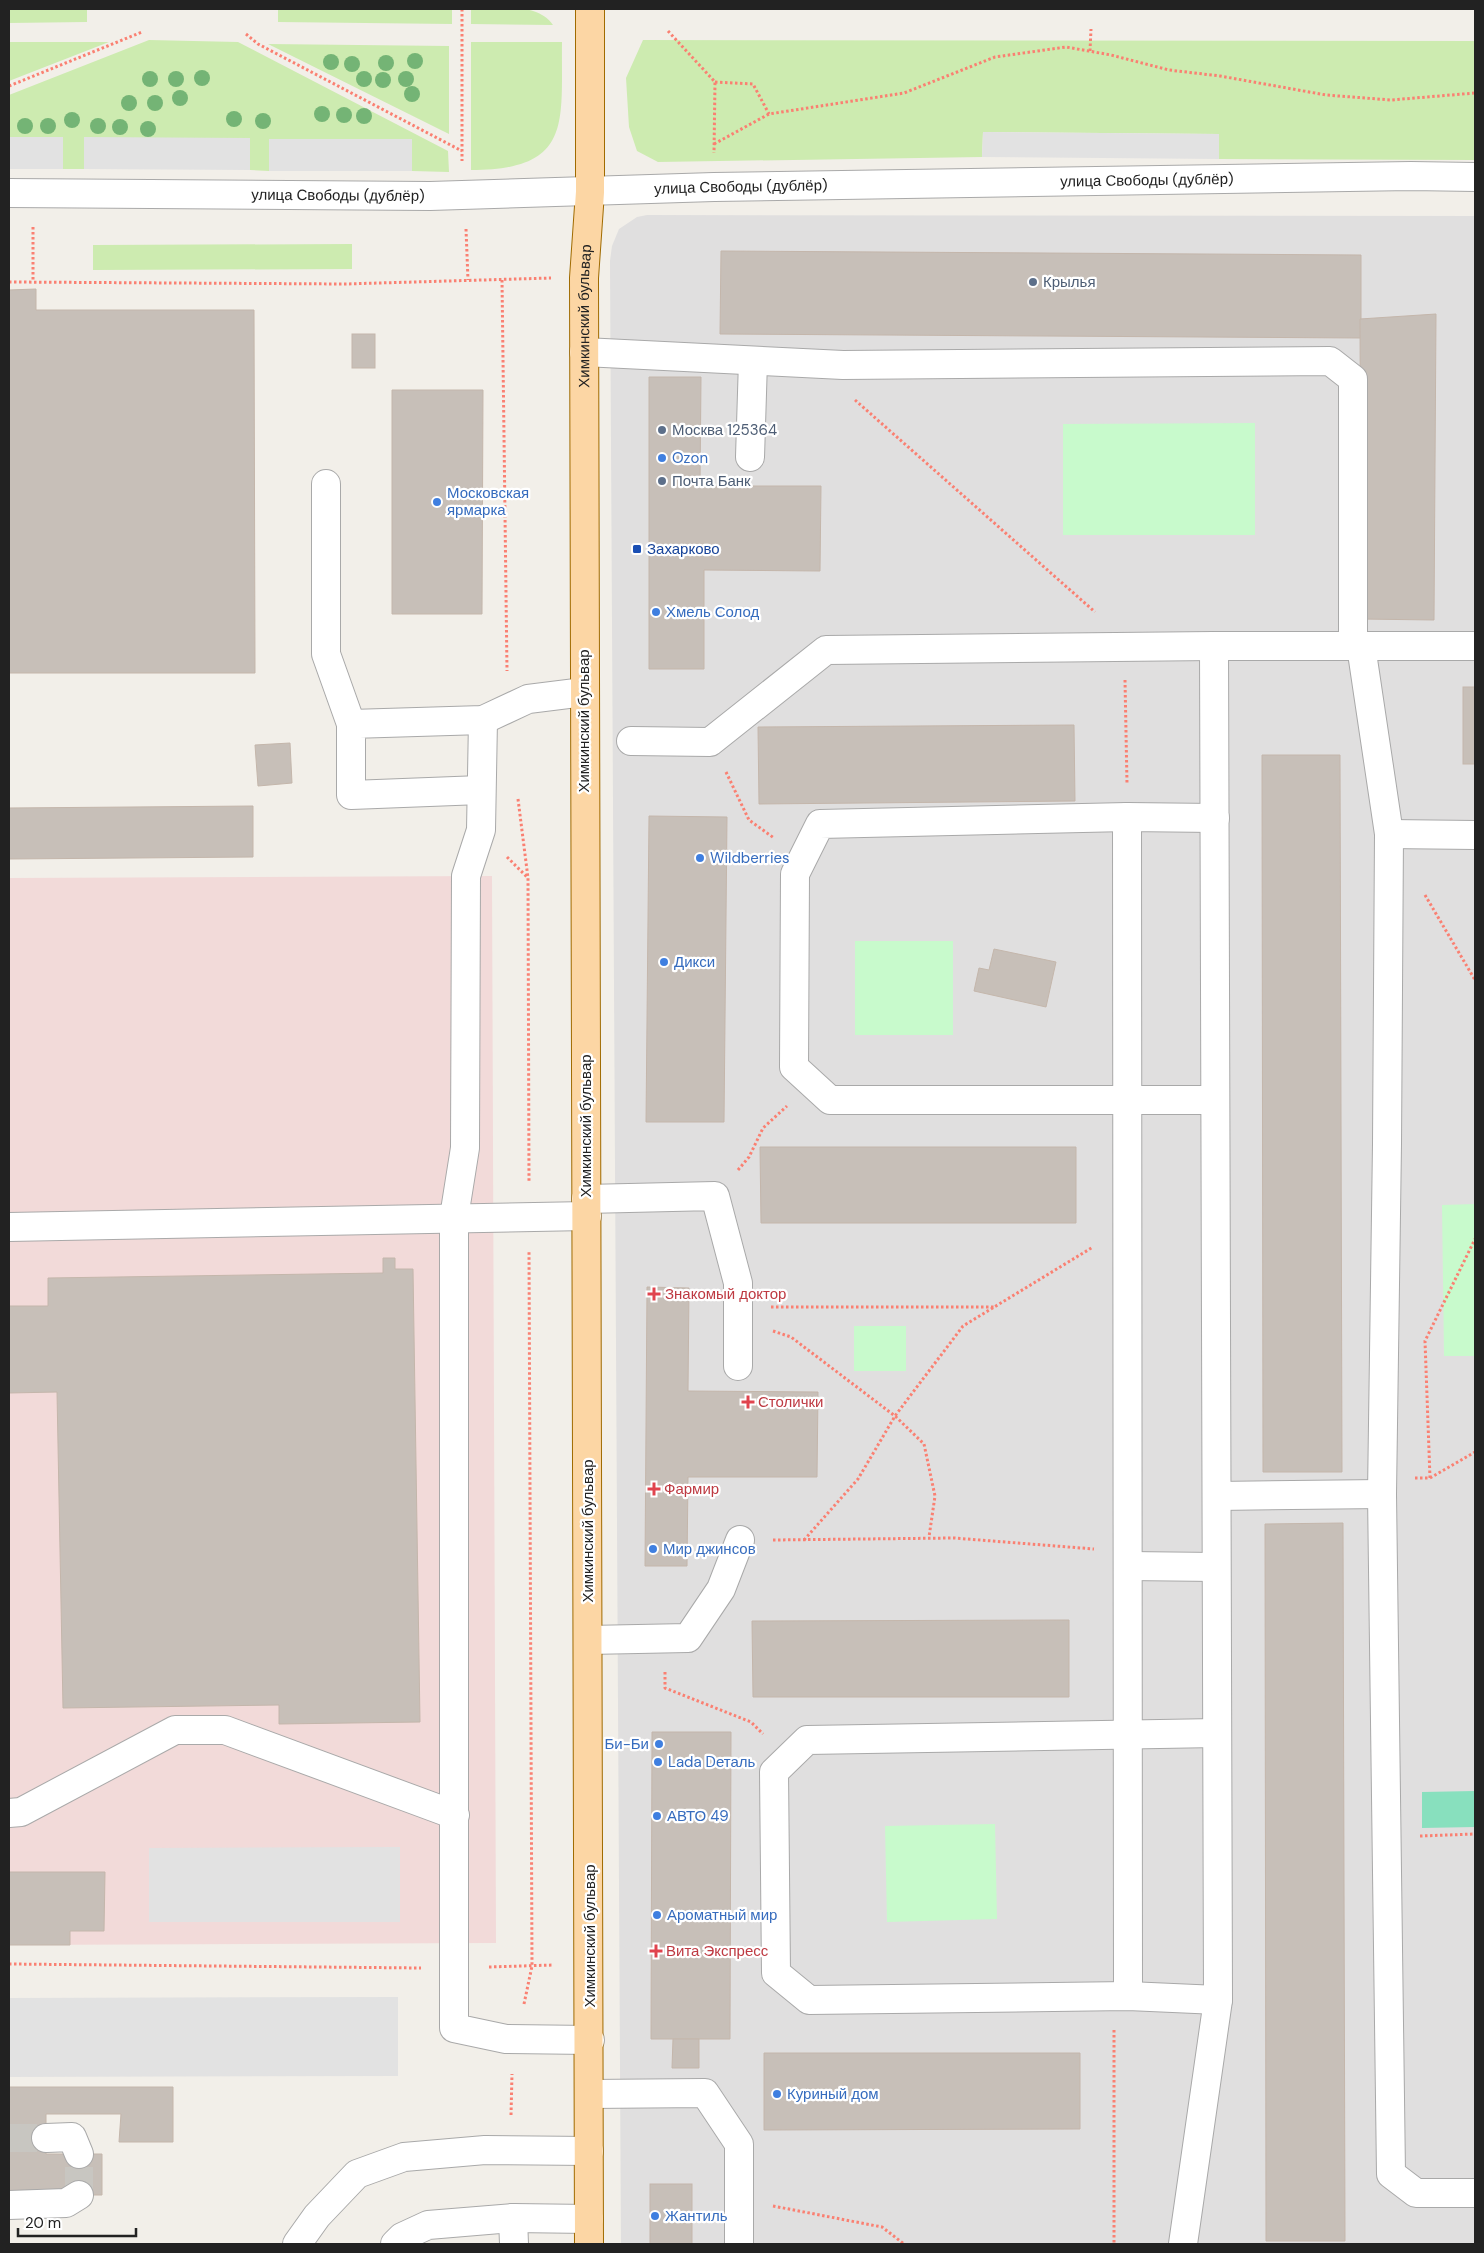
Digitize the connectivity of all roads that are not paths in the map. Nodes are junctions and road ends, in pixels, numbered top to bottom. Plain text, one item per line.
1 (590, 9) edge
2 (1475, 177) edge
3 (590, 192) junction
4 (9, 193) edge
5 (584, 352) junction
6 (753, 361) junction
7 (750, 457) dead end
8 (326, 484) dead end
9 (1214, 646) junction
10 (1357, 646) junction
11 (1475, 646) edge
12 (584, 692) junction
13 (483, 720) junction
14 (351, 724) junction
15 (631, 741) dead end
16 (481, 790) junction
17 (1127, 817) junction
18 (1215, 818) junction
19 (1389, 834) junction
20 (1475, 835) edge
21 (1128, 1099) junction
22 (1215, 1100) junction
23 (586, 1207) junction
24 (454, 1217) junction
25 (9, 1227) edge
26 (738, 1366) dead end
27 (1382, 1494) junction
28 (1217, 1496) junction
29 (740, 1540) road end
30 (1128, 1566) junction
31 (1216, 1567) junction
32 (588, 1640) junction
33 (1217, 1733) junction
34 (1128, 1735) junction
35 (9, 1813) edge
36 (454, 1815) junction
37 (1121, 1996) junction
38 (1218, 2000) junction
39 (590, 2040) junction
40 (589, 2094) junction
41 (46, 2138) tunnel mouth
42 (589, 2150) junction
43 (79, 2154) tunnel mouth
44 (1475, 2193) edge
45 (79, 2195) dead end
46 (9, 2206) edge
47 (514, 2231) edge
48 (589, 2232) edge
49 (297, 2244) edge
50 (395, 2244) edge
51 (739, 2244) edge
52 (1183, 2244) edge

1 - 3 main road, Химкинский бульвар
2 - 3 street, улица Свободы (дублёр)
3 - 4 street, улица Свободы (дублёр)
3 - 5 main road, Химкинский бульвар
5 - 6 street
5 - 12 main road, Химкинский бульвар
6 - 7 street
6 - 10 street
8 - 14 street
9 - 10 street
9 - 15 street
9 - 18 street
10 - 11 street
10 - 19 street
12 - 13 street
12 - 23 main road, Химкинский бульвар
13 - 14 street
13 - 16 street
14 - 16 street
16 - 24 street
17 - 18 street
17 - 21 street
17 - 21 street
18 - 22 street
19 - 20 street
19 - 27 street
21 - 22 street
21 - 30 street
22 - 28 street
23 - 24 street
23 - 26 street
23 - 32 main road, Химкинский бульвар
24 - 25 street
24 - 36 street
27 - 28 street
27 - 44 street
28 - 31 street
29 - 32 street
30 - 31 street
30 - 34 street
31 - 33 street
32 - 39 main road, Химкинский бульвар
33 - 34 street
33 - 38 street
34 - 37 street
34 - 37 street
35 - 36 street
36 - 39 street
37 - 38 street
38 - 52 street
39 - 40 main road, Химкинский бульвар
40 - 42 main road, Химкинский бульвар
40 - 51 street
41 - 43 street
42 - 48 main road, Химкинский бульвар
42 - 49 street
45 - 46 street
47 - 48 street
47 - 50 street

